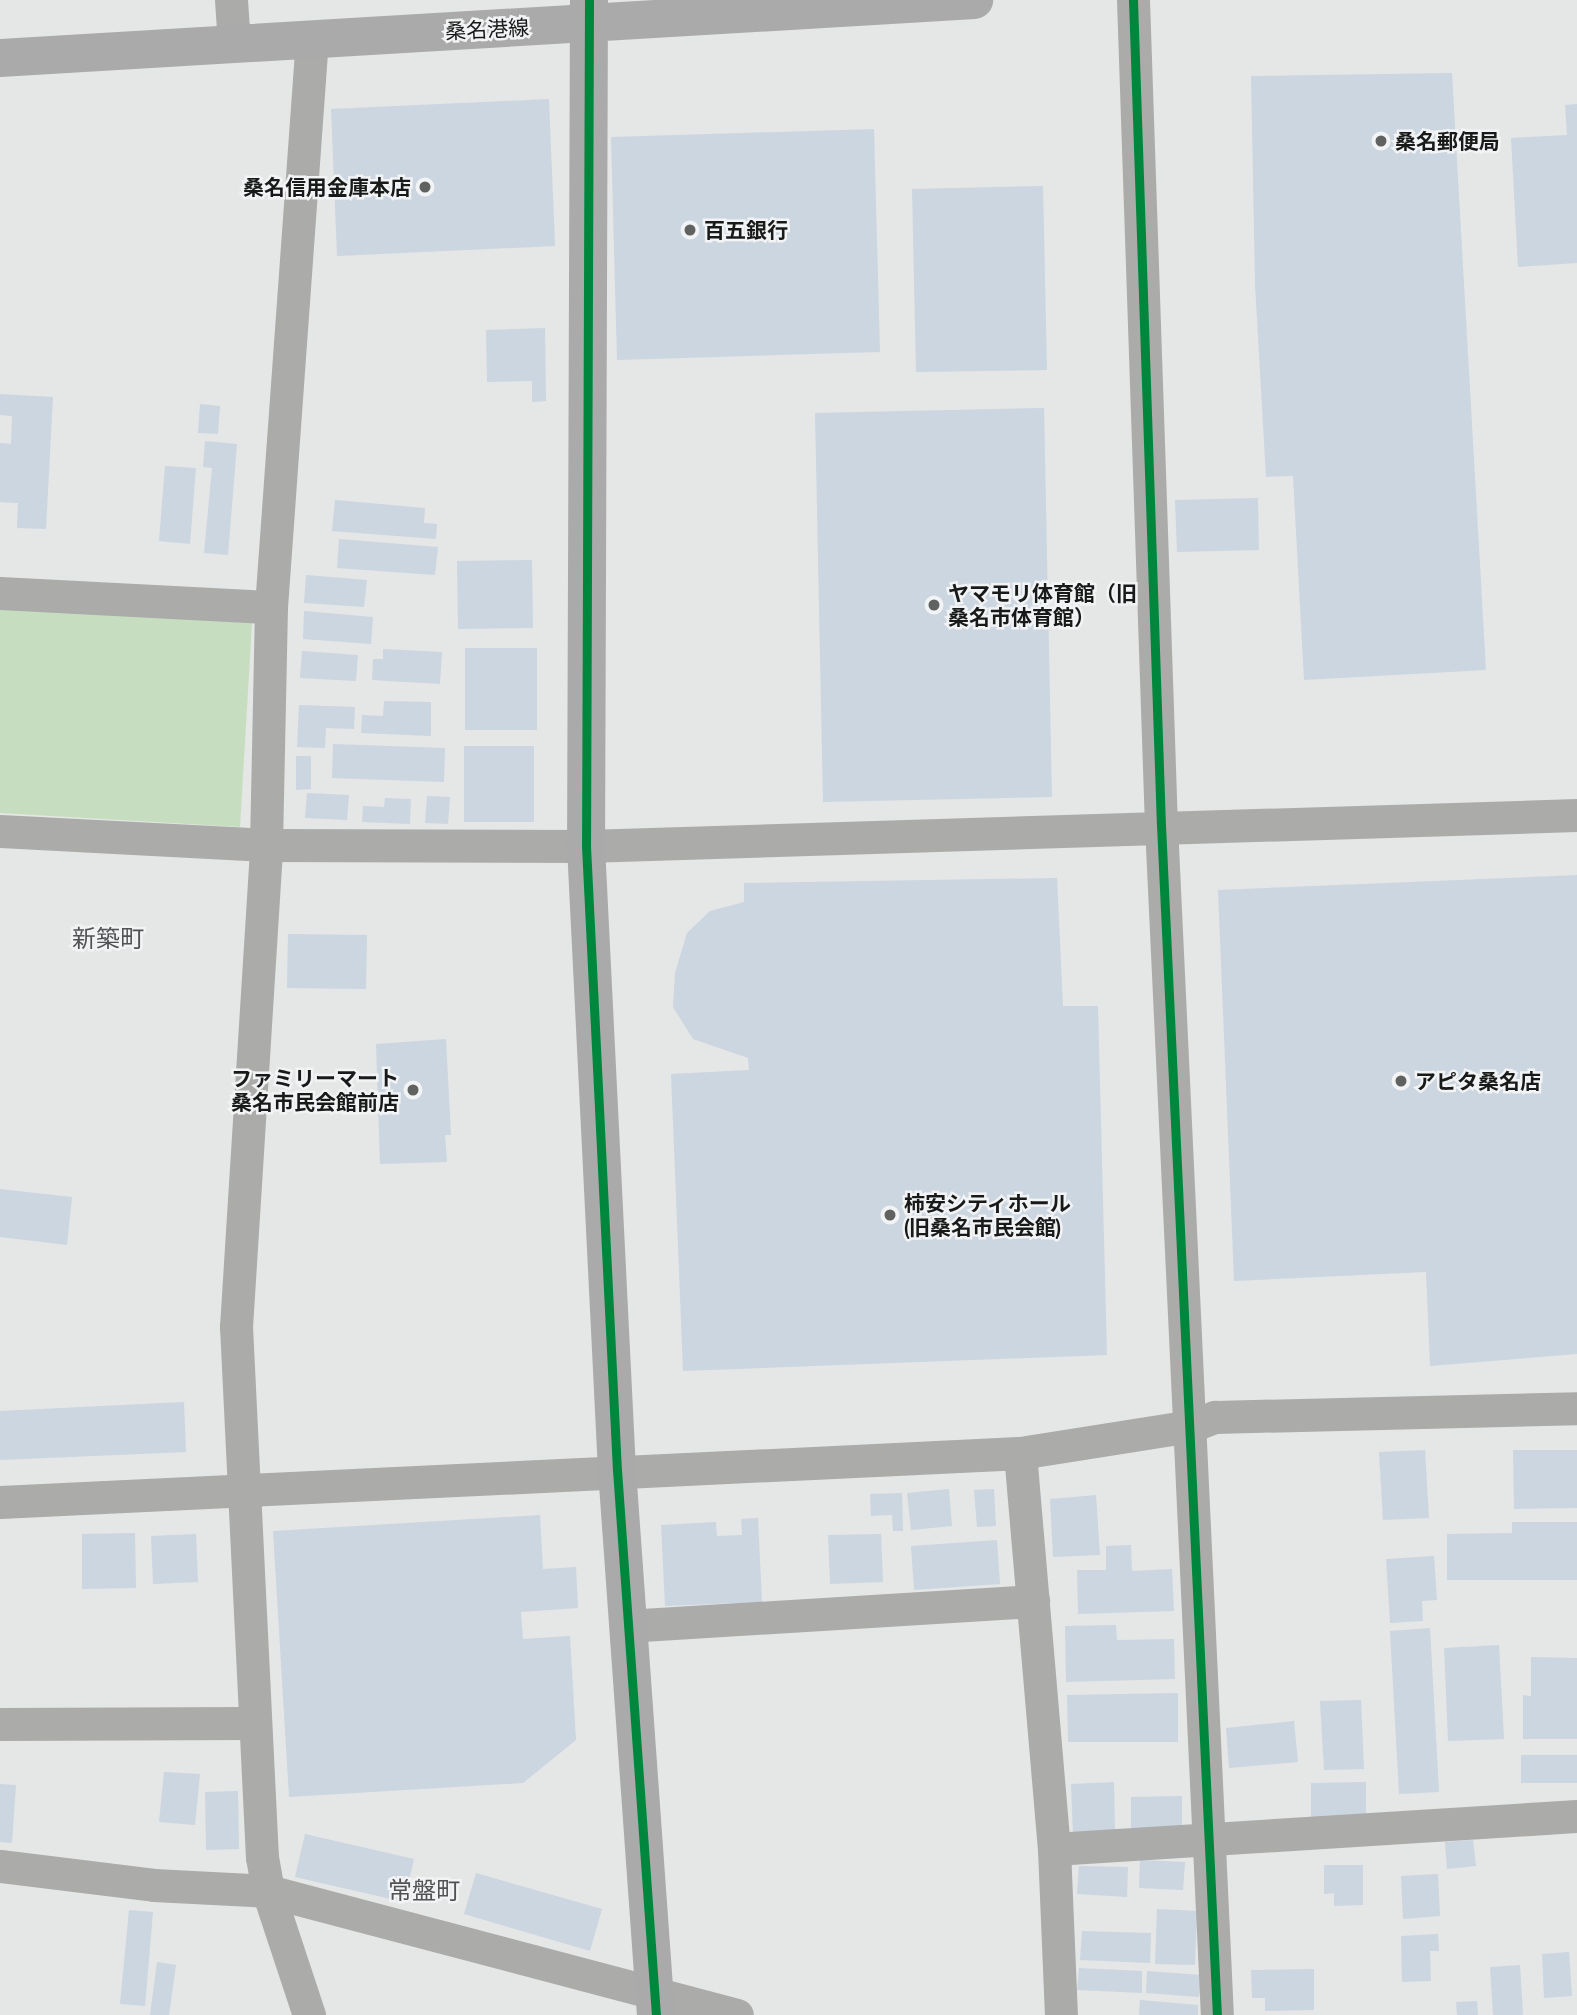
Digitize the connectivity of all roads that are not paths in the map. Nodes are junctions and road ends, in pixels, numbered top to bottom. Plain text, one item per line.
1 (231, 0) edge
2 (974, 0) edge
3 (1133, 0) edge
4 (588, 12) edge
5 (312, 38) junction
6 (234, 44) junction
7 (0, 58) edge
8 (0, 593) edge
9 (271, 607) junction
10 (1577, 815) edge
11 (1161, 825) junction
12 (0, 831) edge
13 (266, 845) junction
14 (586, 846) junction
15 (1577, 1408) edge
16 (1191, 1426) junction
17 (1020, 1452) junction
18 (617, 1470) junction
19 (240, 1490) junction
20 (0, 1502) edge
21 (1033, 1601) junction
22 (626, 1626) junction
23 (252, 1723) junction
24 (0, 1724) edge
25 (1577, 1816) edge
26 (1207, 1842) junction
27 (1054, 1849) junction
28 (0, 1866) edge
29 (268, 1891) junction
30 (655, 2003) edge
31 (309, 2015) edge
32 (737, 2015) edge
33 (1061, 2015) edge
34 (1217, 2015) edge

1 - 6 street
2 - 4 street, 桑名港線
3 - 11 street
4 - 5 street, 桑名港線
4 - 14 street
5 - 6 street, 桑名港線
5 - 9 street
6 - 7 street, 桑名港線
8 - 9 street
9 - 13 street
10 - 11 street
11 - 14 street
11 - 16 street
12 - 13 street
13 - 14 street
13 - 19 street
14 - 18 street
15 - 16 street
16 - 17 street
16 - 26 street
17 - 18 street
17 - 21 street
18 - 19 street
18 - 22 street
19 - 20 street
19 - 23 street
21 - 22 street
21 - 27 street
22 - 30 street
23 - 24 street
23 - 29 street
25 - 26 street
26 - 27 street
26 - 34 street
27 - 33 street
28 - 29 street
29 - 30 street
29 - 31 street
30 - 32 street

